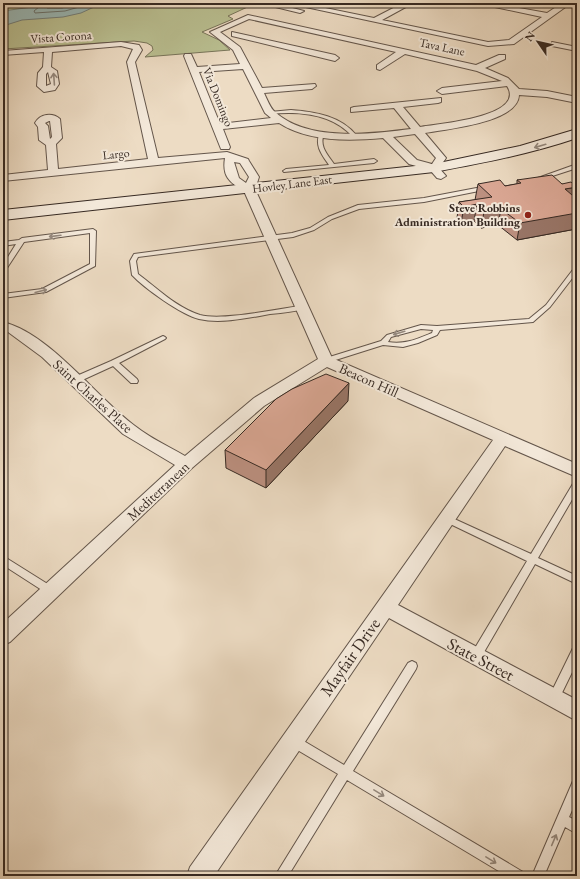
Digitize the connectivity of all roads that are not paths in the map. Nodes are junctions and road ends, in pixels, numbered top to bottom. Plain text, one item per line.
1 (263, 3) edge
2 (409, 3) edge
3 (480, 3) edge
4 (567, 3) edge
5 (291, 6) edge
6 (549, 16) junction
7 (266, 21) junction
8 (375, 21) junction
9 (353, 27) junction
10 (392, 31) dead end
11 (235, 34) dead end
12 (324, 34) junction
13 (336, 36) junction
14 (426, 42) dead end
15 (555, 44) dead end
16 (577, 48) edge
17 (48, 49) junction
18 (298, 49) junction
19 (407, 52) junction
20 (3, 53) edge
21 (188, 56) dead end
22 (335, 58) dead end
23 (502, 58) dead end
24 (245, 66) junction
25 (380, 67) dead end
26 (47, 68) dead end
27 (476, 68) junction
28 (194, 70) junction
29 (509, 83) junction
30 (312, 86) dead end
31 (258, 91) junction
32 (442, 91) dead end
33 (516, 92) junction
34 (438, 100) dead end
35 (577, 100) edge
36 (396, 105) junction
37 (354, 110) dead end
38 (270, 113) junction
39 (278, 120) junction
40 (217, 127) junction
41 (420, 132) junction
42 (577, 133) edge
43 (322, 134) junction
44 (355, 136) junction
45 (386, 136) junction
46 (52, 143) dead end
47 (431, 145) junction
48 (577, 145) edge
49 (407, 146) junction
50 (225, 147) dead end
51 (231, 158) junction
52 (374, 161) dead end
53 (154, 162) junction
54 (333, 166) junction
55 (577, 166) edge
56 (53, 171) junction
57 (286, 171) dead end
58 (438, 172) junction
59 (3, 178) edge
60 (533, 181) edge
61 (495, 188) edge
62 (250, 193) junction
63 (3, 215) edge
64 (3, 224) edge
65 (270, 239) junction
66 (20, 242) junction
67 (3, 244) edge
68 (577, 268) edge
69 (3, 270) edge
70 (3, 296) edge
71 (301, 308) junction
72 (3, 326) edge
73 (437, 328) junction
74 (163, 338) dead end
75 (383, 343) junction
76 (326, 361) junction
77 (114, 363) junction
78 (75, 380) junction
79 (134, 380) dead end
80 (502, 439) junction
81 (186, 464) junction
82 (577, 471) edge
83 (577, 484) edge
84 (447, 519) junction
85 (533, 559) junction
86 (3, 560) edge
87 (577, 580) edge
88 (51, 590) junction
89 (385, 607) junction
90 (3, 636) edge
91 (577, 651) edge
92 (476, 656) junction
93 (412, 666) dead end
94 (554, 698) junction
95 (577, 711) edge
96 (292, 741) junction
97 (346, 773) junction
98 (577, 786) edge
99 (562, 819) junction
100 (577, 828) edge
101 (201, 875) edge
102 (281, 876) edge
103 (519, 876) edge
104 (538, 876) edge

1 - 5 street
2 - 8 street
3 - 6 street
4 - 6 street
5 - 7 street
5 - 8 street
5 - 9 street
6 - 8 street
7 - 12 street, Tava Lane
7 - 24 street, Tava Lane
9 - 10 street
9 - 13 street
11 - 18 street
12 - 13 street, Tava Lane
12 - 18 street
13 - 19 street, Tava Lane
14 - 19 street
15 - 16 street
17 - 20 street, Vista Corona
17 - 26 street
17 - 53 street, Vista Corona
18 - 22 street
19 - 25 street
19 - 27 street, Tava Lane
21 - 28 street, Via Domingo
23 - 27 street
24 - 28 street
24 - 31 street
27 - 29 street, Tava Lane
28 - 40 street, Via Domingo
29 - 32 street
29 - 33 street, Tava Lane
30 - 31 street
31 - 38 street
33 - 35 street
33 - 41 street
34 - 36 street
36 - 37 street
36 - 41 street
38 - 39 street
38 - 44 lane
39 - 40 street
39 - 43 street
40 - 50 street, Via Domingo
41 - 45 street
41 - 47 street
42 -> 58 main road, Hovley Lane East
43 - 44 street
43 - 54 lane
44 - 45 street
45 - 49 street
46 - 56 street
47 - 49 street
47 - 58 street
48 - 58 main road, Hovley Lane East
49 - 58 street
51 - 53 street, Largo
51 - 62 street
51 - 62 street, Largo
52 - 54 lane
53 - 56 street, Largo
54 - 57 lane
55 - 60 lane
56 - 59 street, Largo
58 - 62 main road, Hovley Lane East
61 - 65 lane
62 - 63 main road, Hovley Lane East
62 - 64 main road, Hovley Lane East
62 - 65 street, Beacon Hill
65 - 71 street, Beacon Hill
65 - 71 lane
66 - 67 lane
66 - 69 lane
70 -> 66 lane
68 - 73 lane
71 - 76 street, Beacon Hill
72 - 78 street, Saint Charles Place
73 -> 75 lane
73 - 75 lane
74 - 77 lane
75 - 76 lane
76 - 80 street, Beacon Hill
76 - 81 street, Mediterranean
77 - 78 lane
77 - 79 lane
78 - 81 street, Saint Charles Place
80 - 82 street, Beacon Hill
80 - 84 street, Mayfair Drive
81 - 88 street, Mediterranean
83 - 85 lane
84 - 85 lane
84 - 89 street, Mayfair Drive
85 - 87 lane
85 - 92 lane
86 - 88 lane
88 - 90 street, Mediterranean
89 - 92 street, State Street
89 - 96 street, Mayfair Drive
91 - 94 lane
92 - 94 street, State Street
93 - 97 lane
94 - 95 street, State Street
96 - 97 lane
96 - 101 street, Mayfair Drive
97 - 102 lane
97 -> 103 lane
98 - 99 lane
99 - 100 lane
104 -> 99 lane

